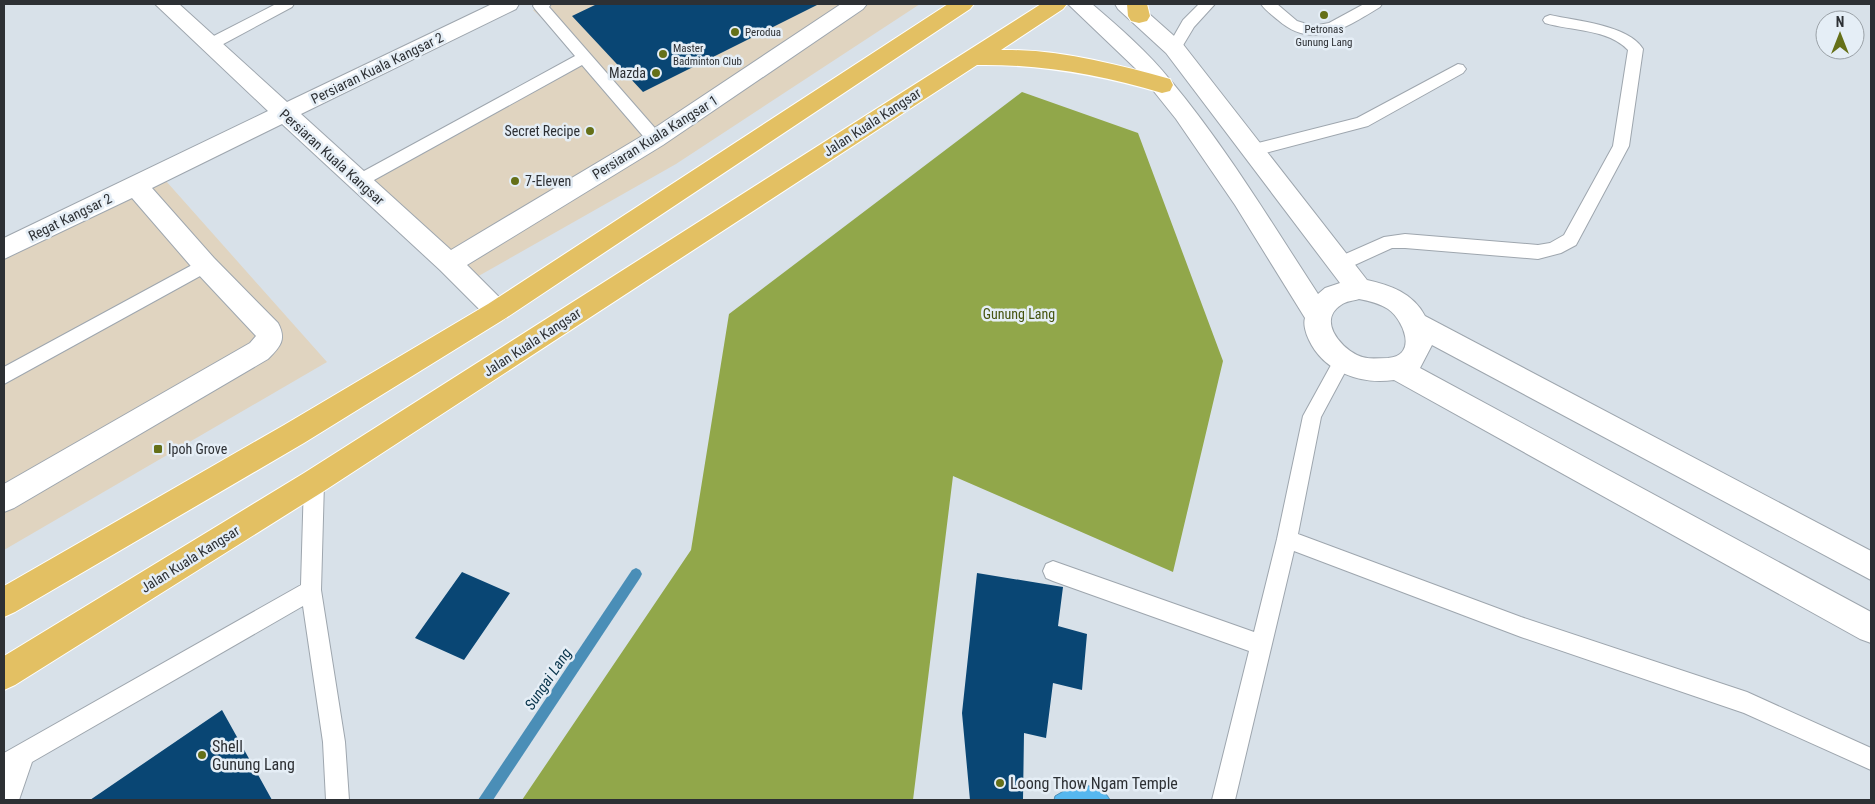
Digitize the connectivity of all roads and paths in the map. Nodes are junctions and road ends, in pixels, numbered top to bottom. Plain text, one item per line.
1 (166, 4) edge
2 (287, 4) edge
3 (509, 4) edge
4 (539, 4) edge
5 (856, 4) edge
6 (963, 4) edge
7 (1056, 4) edge
8 (1079, 4) edge
9 (1208, 4) edge
10 (1268, 4) edge
11 (1375, 4) edge
12 (1134, 8) edge
13 (1550, 20) dead end
14 (209, 44) junction
15 (1174, 48) junction
16 (585, 58) junction
17 (970, 58) junction
18 (1458, 69) dead end
19 (1162, 85) junction
20 (285, 114) junction
21 (655, 139) junction
22 (1254, 150) junction
23 (359, 181) junction
24 (136, 186) junction
25 (4, 249) edge
26 (449, 263) junction
27 (1340, 264) junction
28 (205, 265) junction
29 (1359, 289) junction
30 (497, 311) junction
31 (1317, 315) junction
32 (1417, 324) junction
33 (1342, 361) junction
34 (1397, 368) junction
35 (4, 376) edge
36 (314, 482) junction
37 (4, 499) edge
38 (1287, 539) junction
39 (1871, 566) edge
40 (1053, 571) dead end
41 (311, 590) junction
42 (4, 602) edge
43 (1871, 628) edge
44 (1261, 645) junction
45 (4, 674) edge
46 (24, 753) junction
47 (1871, 759) edge
48 (4, 765) edge
49 (8, 800) edge
50 (338, 800) edge
51 (1223, 800) edge

1 - 14 street, Persiaran Kuala Kangsar
2 - 14 lane
3 - 20 street, Persiaran Kuala Kangsar 2
4 - 16 lane
5 - 21 street, Persiaran Kuala Kangsar 1
6 - 30 highway
7 - 17 highway, Jalan Kuala Kangsar
8 - 19 street
9 - 15 lane
10 - 11 lane
12 - 15 street
13 - 27 lane
14 - 20 street, Persiaran Kuala Kangsar
15 - 22 street
16 - 21 lane
16 - 23 lane
17 - 19 highway
17 - 36 highway, Jalan Kuala Kangsar
18 - 22 lane
19 - 31 street
20 - 23 street, Persiaran Kuala Kangsar
20 - 24 street, Persiaran Kuala Kangsar 2
21 - 26 street, Persiaran Kuala Kangsar 1
22 - 27 street
23 - 26 street, Persiaran Kuala Kangsar
24 - 25 street, Regat Kangsar 2
24 - 28 street
26 - 30 street, Persiaran Kuala Kangsar
27 - 29 street
28 - 35 lane
28 - 37 street
29 - 31 street
29 - 32 street
30 - 42 highway
31 - 33 street
32 - 34 street
32 - 39 street
33 - 34 street
33 - 38 lane
34 - 43 street
36 - 41 lane
36 - 45 highway, Jalan Kuala Kangsar
38 - 44 lane
38 - 47 lane
40 - 44 lane
41 - 46 lane
41 - 50 lane
44 - 51 lane
46 - 48 lane
46 - 49 lane

